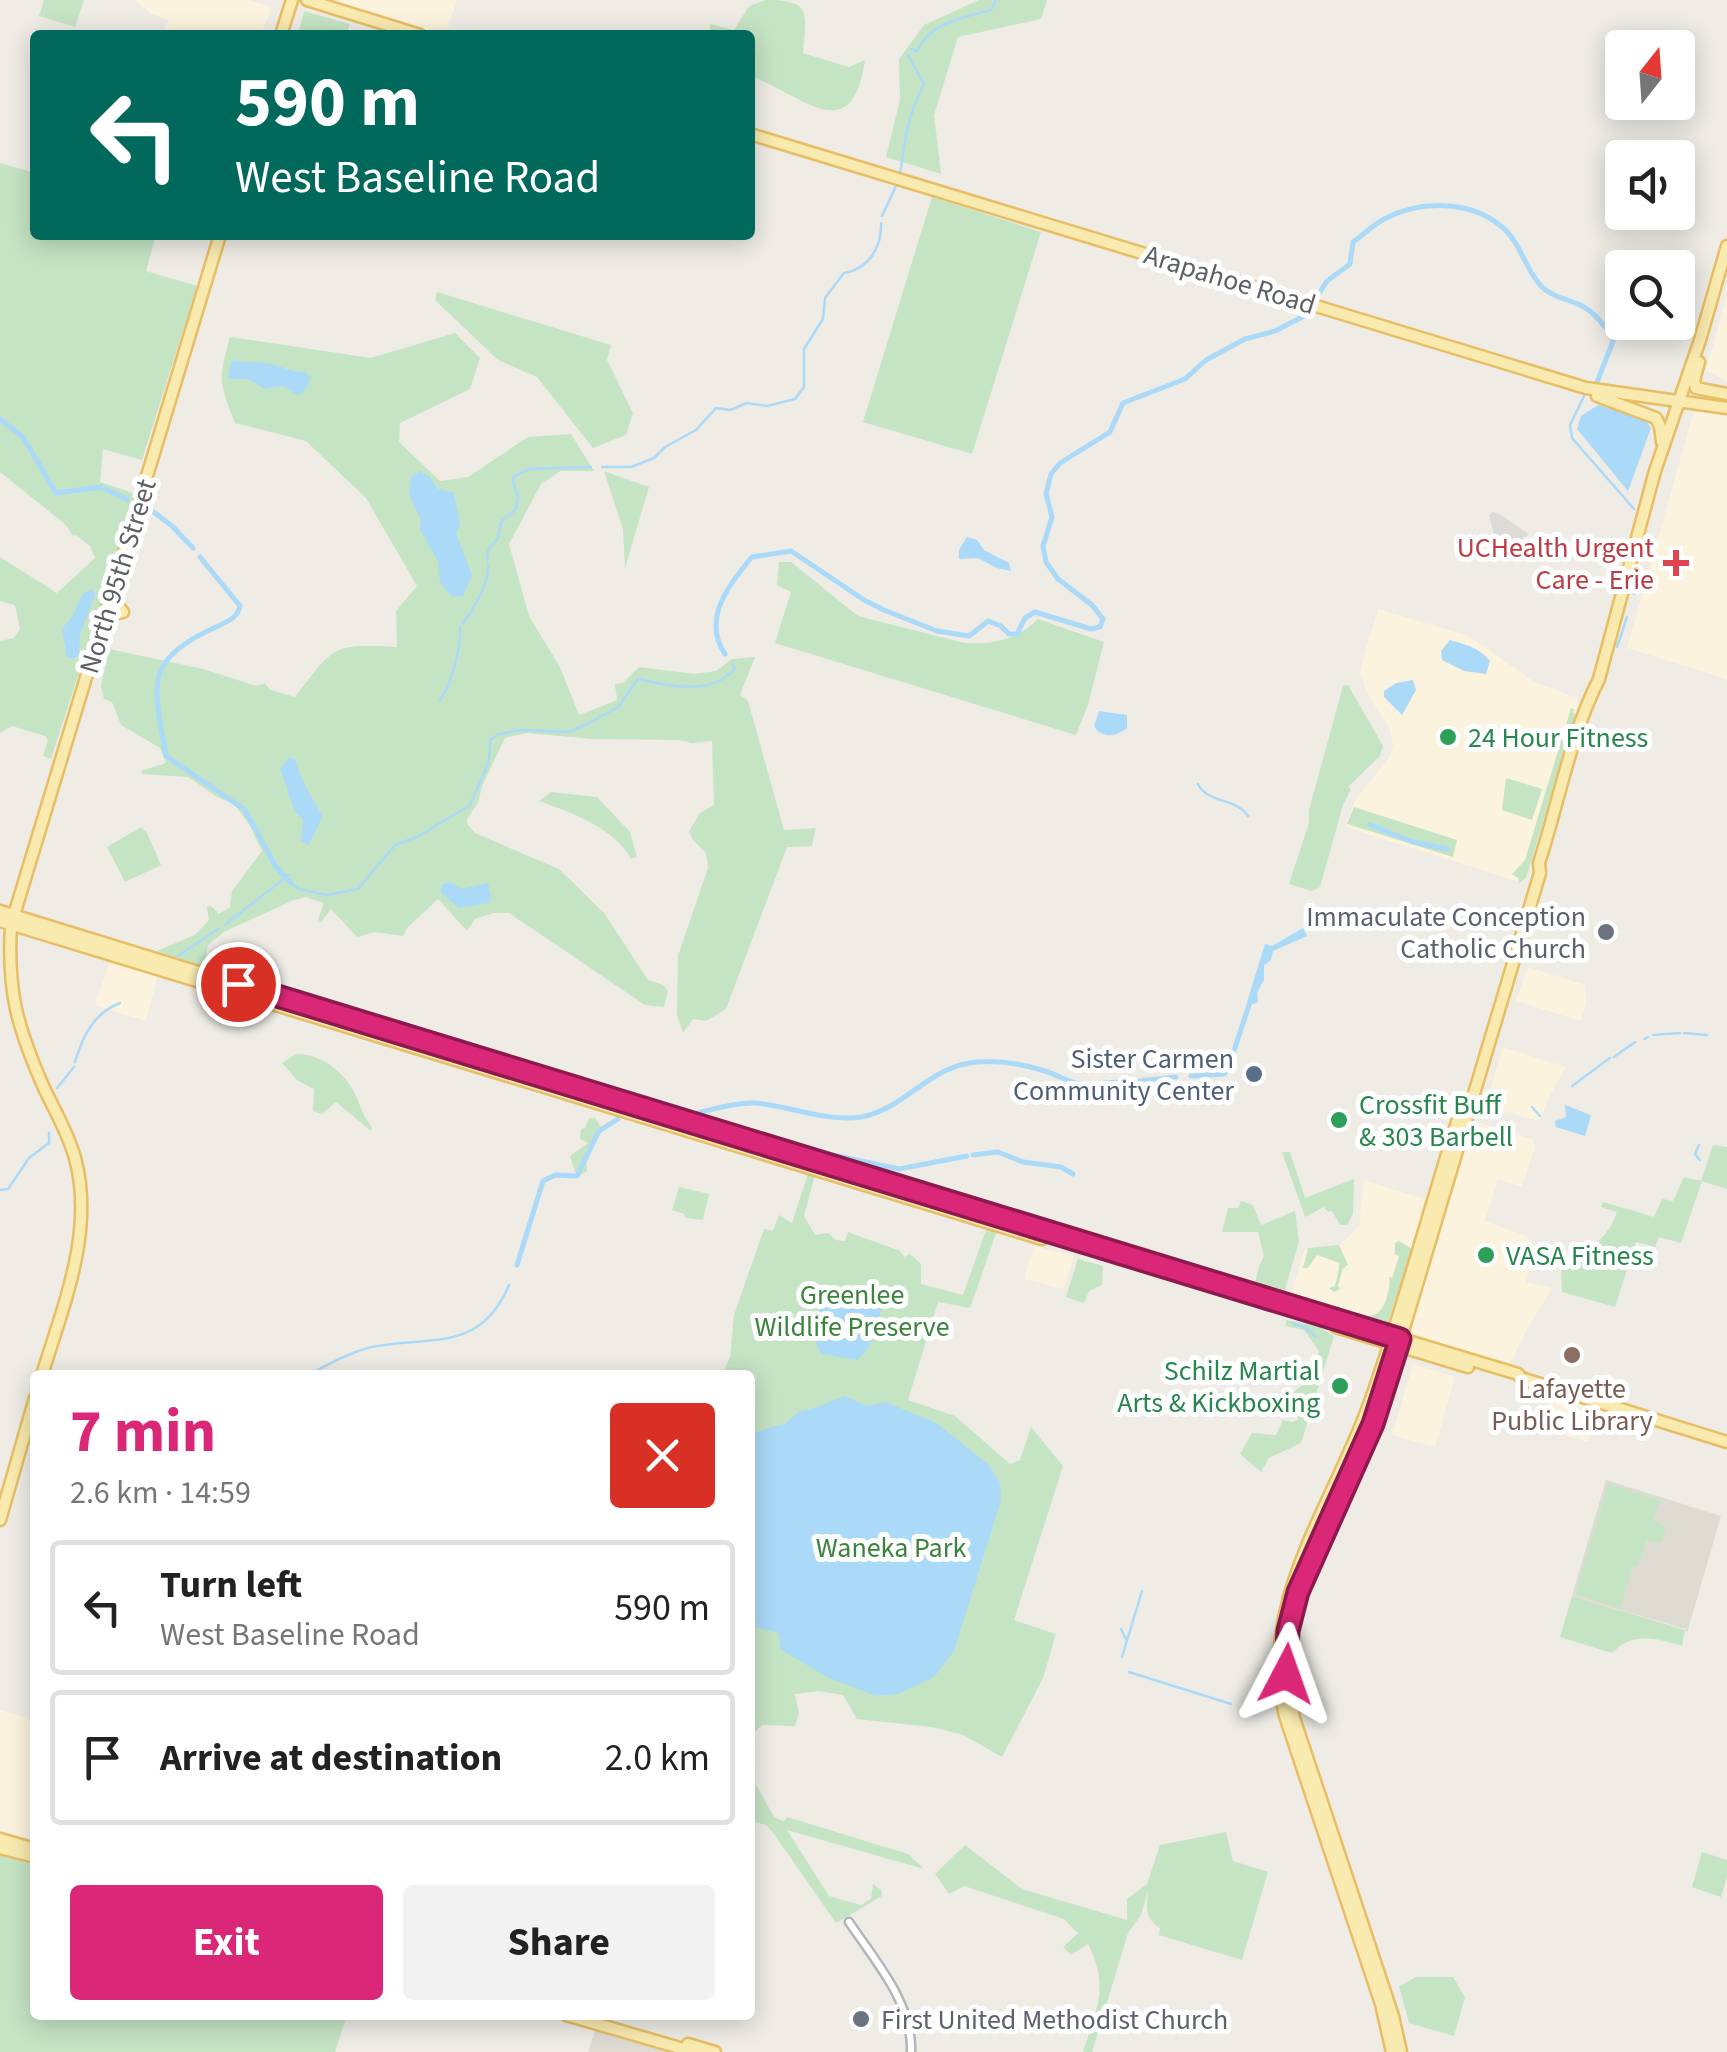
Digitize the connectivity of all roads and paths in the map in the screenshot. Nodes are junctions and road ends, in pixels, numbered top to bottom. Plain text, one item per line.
1 (292, 0) edge
2 (307, 0) edge
3 (283, 30) edge
4 (404, 30) edge
5 (755, 136) edge
6 (218, 240) edge
7 (1727, 246) edge
8 (1700, 340) junction
9 (1531, 371) junction
10 (1727, 396) edge
11 (1680, 400) junction
12 (1713, 404) junction
13 (1727, 408) edge
14 (1661, 451) junction
15 (21, 886) junction
16 (0, 910) edge
17 (8, 921) edge
18 (62, 932) junction
19 (38, 933) junction
20 (10, 962) junction
21 (0, 970) edge
22 (10, 986) junction
23 (915, 1197) junction
24 (1400, 1323) junction
25 (1374, 1335) junction
26 (1394, 1341) junction
27 (1416, 1348) junction
28 (1388, 1360) junction
29 (43, 1370) edge
30 (30, 1415) edge
31 (1727, 1442) edge
32 (0, 1520) edge
33 (0, 1839) edge
34 (30, 1847) edge
35 (0, 1848) edge
36 (30, 1856) edge
37 (849, 1922) dead end
38 (583, 2020) edge
39 (608, 2020) edge
40 (694, 2052) edge
41 (716, 2052) edge
42 (911, 2052) edge
43 (1392, 2052) edge
44 (1400, 2052) edge

1 - 3 main road
2 - 4 main road
5 - 9 main road, Arapahoe Road
6 - 15 main road, North 95th Street
7 - 8 main road
8 - 10 main road
8 - 11 main road
9 - 11 main road, Arapahoe Road
9 - 14 main road
10 - 12 main road
11 - 12 main road, Arapahoe Road
11 - 14 main road
12 - 13 main road, Arapahoe Road
14 - 24 main road
15 - 16 main road
15 - 17 main road, North 95th Street
15 - 18 main road
16 - 17 main road
17 - 18 main road
17 - 19 main road
17 - 20 main road, North 95th Street
18 - 23 main road
19 - 20 main road
19 - 23 main road
20 - 22 main road, North 95th Street
21 - 22 main road
22 - 29 main road
23 - 25 main road
24 - 25 main road
24 - 26 main road
24 - 27 main road
25 - 26 main road
25 - 28 main road
26 - 27 main road
26 - 28 main road
27 - 28 main road
27 - 31 main road
28 - 43 main road
28 - 44 main road
30 - 32 main road
33 - 34 main road
35 - 36 main road
37 - 42 street
38 - 40 main road
39 - 41 main road

